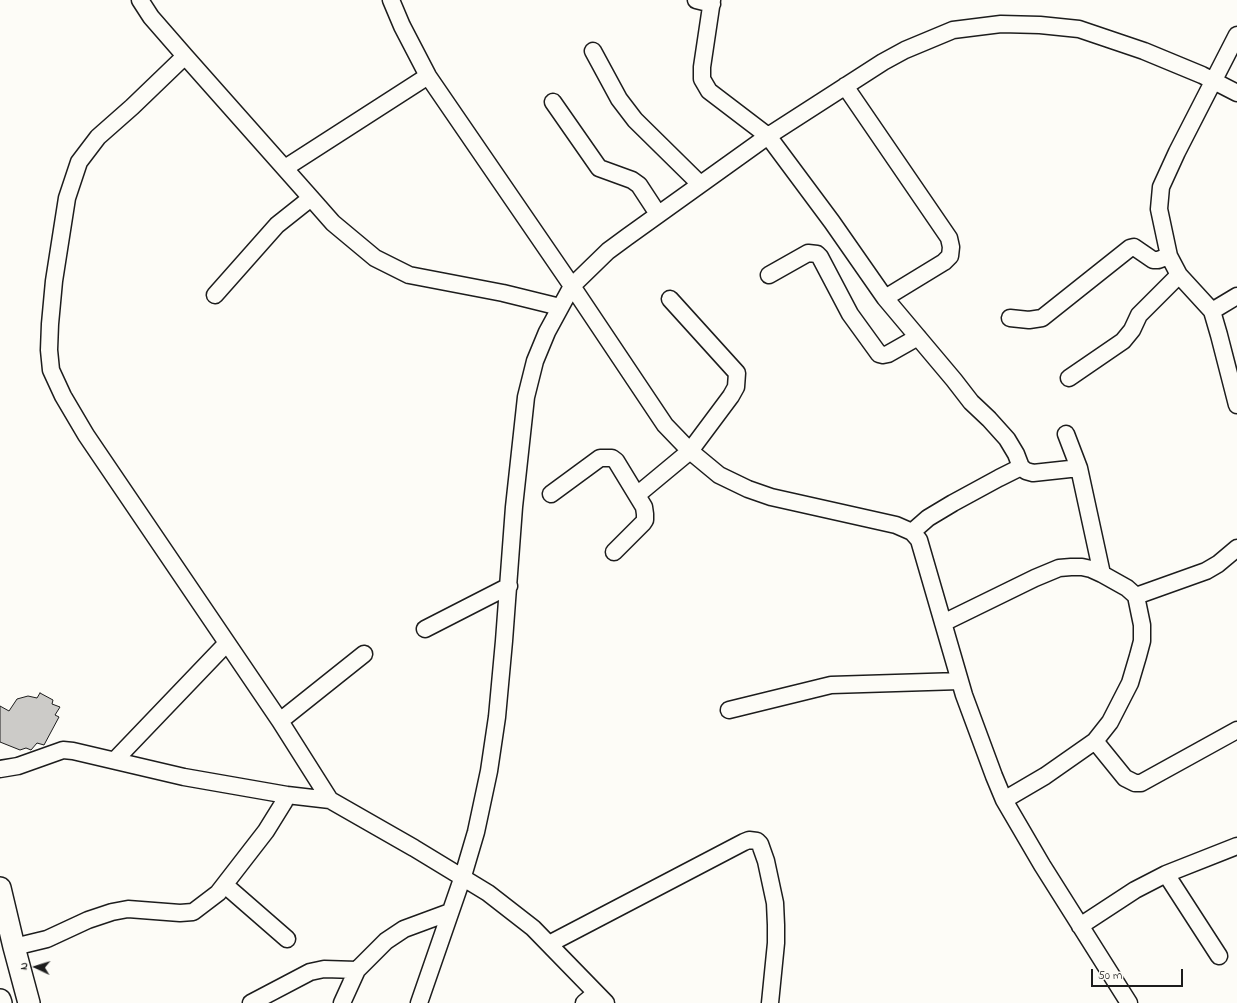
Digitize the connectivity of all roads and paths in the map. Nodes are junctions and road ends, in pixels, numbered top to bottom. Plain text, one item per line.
1 (140, 0) edge
2 (391, 0) edge
3 (696, 0) edge
4 (712, 2) edge
5 (1237, 35) edge
6 (594, 51) dead end
7 (185, 56) junction
8 (428, 76) junction
9 (1214, 81) junction
10 (845, 86) junction
11 (1237, 93) edge
12 (553, 102) dead end
13 (768, 136) junction
14 (285, 168) junction
15 (700, 184) junction
16 (311, 198) junction
17 (658, 214) junction
18 (1169, 256) junction
19 (769, 275) dead end
20 (1179, 275) junction
21 (572, 286) junction
22 (215, 295) dead end
23 (1237, 296) edge
24 (885, 298) junction
25 (670, 299) dead end
26 (560, 307) junction
27 (1212, 312) junction
28 (1010, 318) dead end
29 (918, 337) junction
30 (1069, 378) dead end
31 (1237, 405) edge
32 (1066, 434) dead end
33 (690, 451) junction
34 (1021, 468) junction
35 (1079, 468) junction
36 (551, 494) dead end
37 (637, 495) junction
38 (912, 532) junction
39 (1237, 548) edge
40 (614, 552) dead end
41 (1102, 574) junction
42 (509, 586) junction
43 (1136, 596) junction
44 (943, 623) junction
45 (425, 629) dead end
46 (227, 643) junction
47 (364, 654) dead end
48 (960, 681) junction
49 (729, 710) dead end
50 (280, 721) junction
51 (1237, 730) edge
52 (1095, 741) junction
53 (115, 760) junction
54 (0, 769) edge
55 (287, 795) junction
56 (330, 800) junction
57 (1004, 800) junction
58 (1237, 846) edge
59 (1166, 874) junction
60 (463, 876) junction
61 (225, 885) junction
62 (0, 888) edge
63 (450, 912) junction
64 (1080, 926) junction
65 (287, 939) dead end
66 (549, 944) junction
67 (14, 947) junction
68 (1219, 956) dead end
69 (357, 970) junction
70 (595, 1000) edge
71 (29, 1003) edge
72 (251, 1003) edge
73 (342, 1003) edge
74 (419, 1003) edge
75 (770, 1003) edge
76 (1129, 1003) edge

1 - 7 street
2 - 8 street
3 - 4 street
4 - 13 street
5 - 9 street
6 - 15 street
7 - 14 street
7 - 46 street
8 - 14 street
8 - 21 street
9 - 10 street
9 - 11 street
9 - 18 street
10 - 13 street
10 - 24 street
12 - 17 street
13 - 15 street
13 - 24 street
14 - 16 street
15 - 17 street
16 - 22 street
16 - 26 street
17 - 21 street
18 - 20 street
18 - 28 street
19 - 29 street
20 - 27 street
20 - 30 street
21 - 26 street
21 - 33 street
23 - 27 street
24 - 29 street
25 - 33 street
26 - 42 street
27 - 31 street
29 - 34 street
32 - 35 street
33 - 37 street
33 - 38 street
34 - 35 street
34 - 38 street
35 - 41 street
36 - 37 street
37 - 40 street
38 - 44 street
39 - 43 street
41 - 43 street
41 - 44 street
42 - 45 street
42 - 60 street
43 - 52 street
44 - 48 street
46 - 50 street
46 - 53 street
47 - 50 street
48 - 49 street
48 - 57 street
50 - 56 street
51 - 52 street
52 - 57 street
53 - 54 street
53 - 55 street
55 - 56 street
55 - 61 street
56 - 60 street
57 - 64 street
58 - 59 street
59 - 64 street
59 - 68 street
60 - 63 street
60 - 66 street
61 - 65 street
61 - 67 street
62 - 67 main road
63 - 69 street
63 - 74 street
64 - 76 street
66 - 70 street
66 - 75 street
67 - 71 main road
69 - 72 street
69 - 73 street

